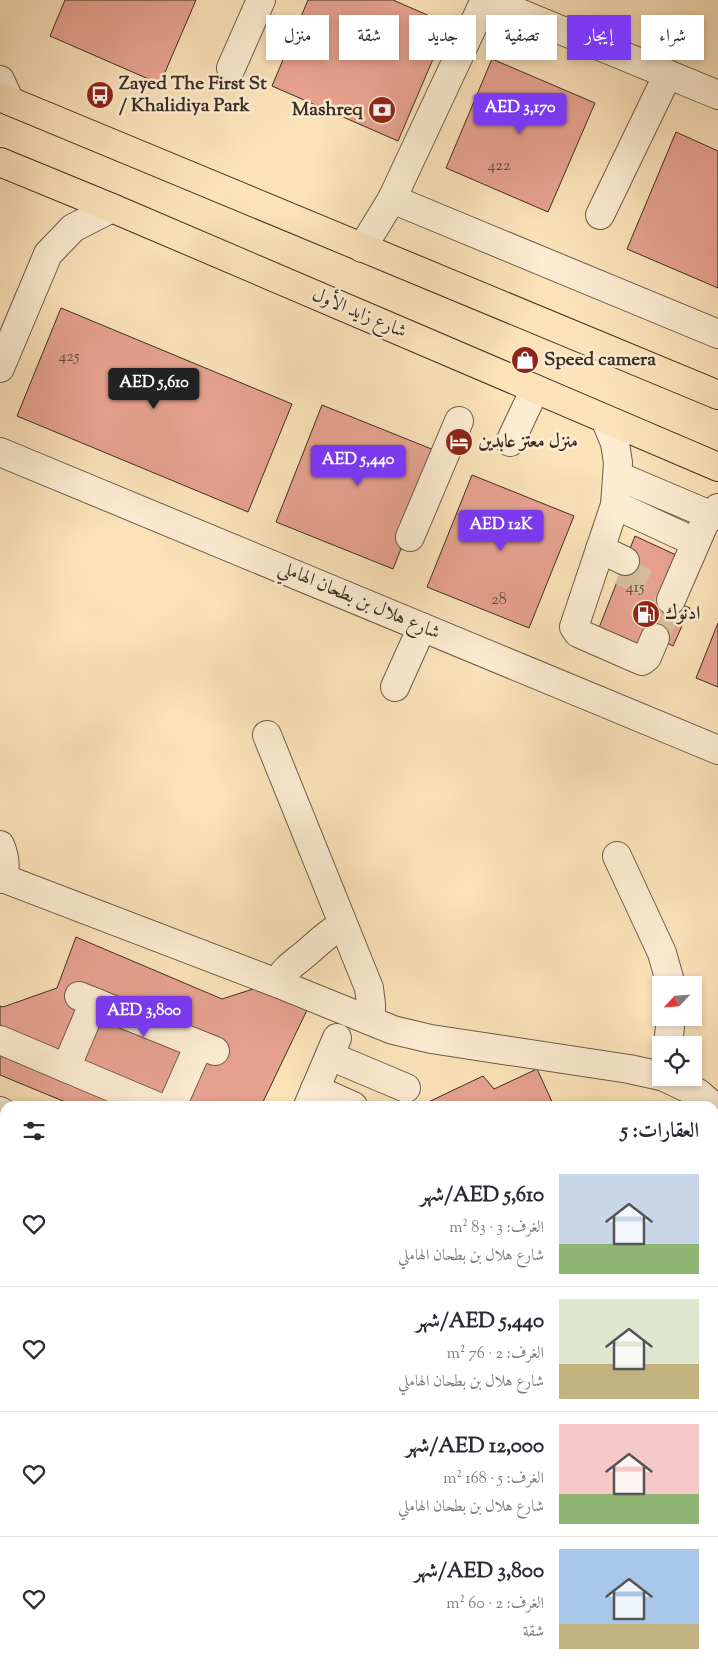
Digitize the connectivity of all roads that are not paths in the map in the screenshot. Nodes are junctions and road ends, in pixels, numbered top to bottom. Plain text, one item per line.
1 (261, 0) edge
2 (487, 0) edge
3 (231, 68) dead end
4 (668, 74) junction
5 (3, 93) edge
6 (718, 95) edge
7 (0, 162) edge
8 (392, 199) junction
9 (112, 208) junction
10 (600, 215) dead end
11 (362, 248) junction
12 (718, 334) edge
13 (0, 368) edge
14 (535, 389) junction
15 (718, 395) edge
16 (605, 420) junction
17 (459, 421) dead end
18 (510, 442) dead end
19 (0, 452) edge
20 (718, 467) edge
21 (618, 476) junction
22 (615, 505) junction
23 (714, 512) edge
24 (410, 537) dead end
25 (695, 542) junction
26 (598, 554) junction
27 (623, 566) tunnel mouth
28 (670, 590) tunnel mouth
29 (422, 627) junction
30 (655, 638) tunnel mouth
31 (395, 687) dead end
32 (267, 735) dead end
33 (718, 750) edge
34 (0, 844) edge
35 (617, 856) dead end
36 (2, 878) edge
37 (342, 925) junction
38 (668, 976) edge
39 (277, 983) junction
40 (371, 1021) junction
41 (0, 1040) edge
42 (66, 1068) junction
43 (652, 1073) edge
44 (684, 1086) edge
45 (406, 1088) dead end
46 (312, 1098) edge
47 (144, 1101) edge
48 (175, 1101) edge
49 (327, 1101) edge
50 (707, 1101) edge

1 - 3 street
2 - 4 street
2 - 8 street
4 - 6 street
4 - 10 street
5 - 11 main road
7 - 9 main road, شارع زايد الأول
8 - 11 street
8 - 12 street
9 - 13 street
9 - 14 main road, شارع زايد الأول
11 - 15 main road
14 - 16 main road, شارع زايد الأول
14 - 18 street
16 - 20 main road, شارع زايد الأول
16 - 21 street
17 - 24 street
19 - 29 street, شارع هلال بن بطحان الهاملي
21 - 22 street
21 - 23 street
22 - 25 street
22 - 26 street
23 - 25 street
25 - 28 street
26 - 27 street
26 - 30 street
29 - 31 street
29 - 33 street, شارع هلال بن بطحان الهاملي
32 - 37 street
34 - 36 street
35 - 38 street
36 - 39 street
37 - 39 street
37 - 40 street
39 - 40 street
40 - 43 street
41 - 42 street
42 - 47 street
42 - 48 street
44 - 50 street
45 - 46 street
46 - 49 street

